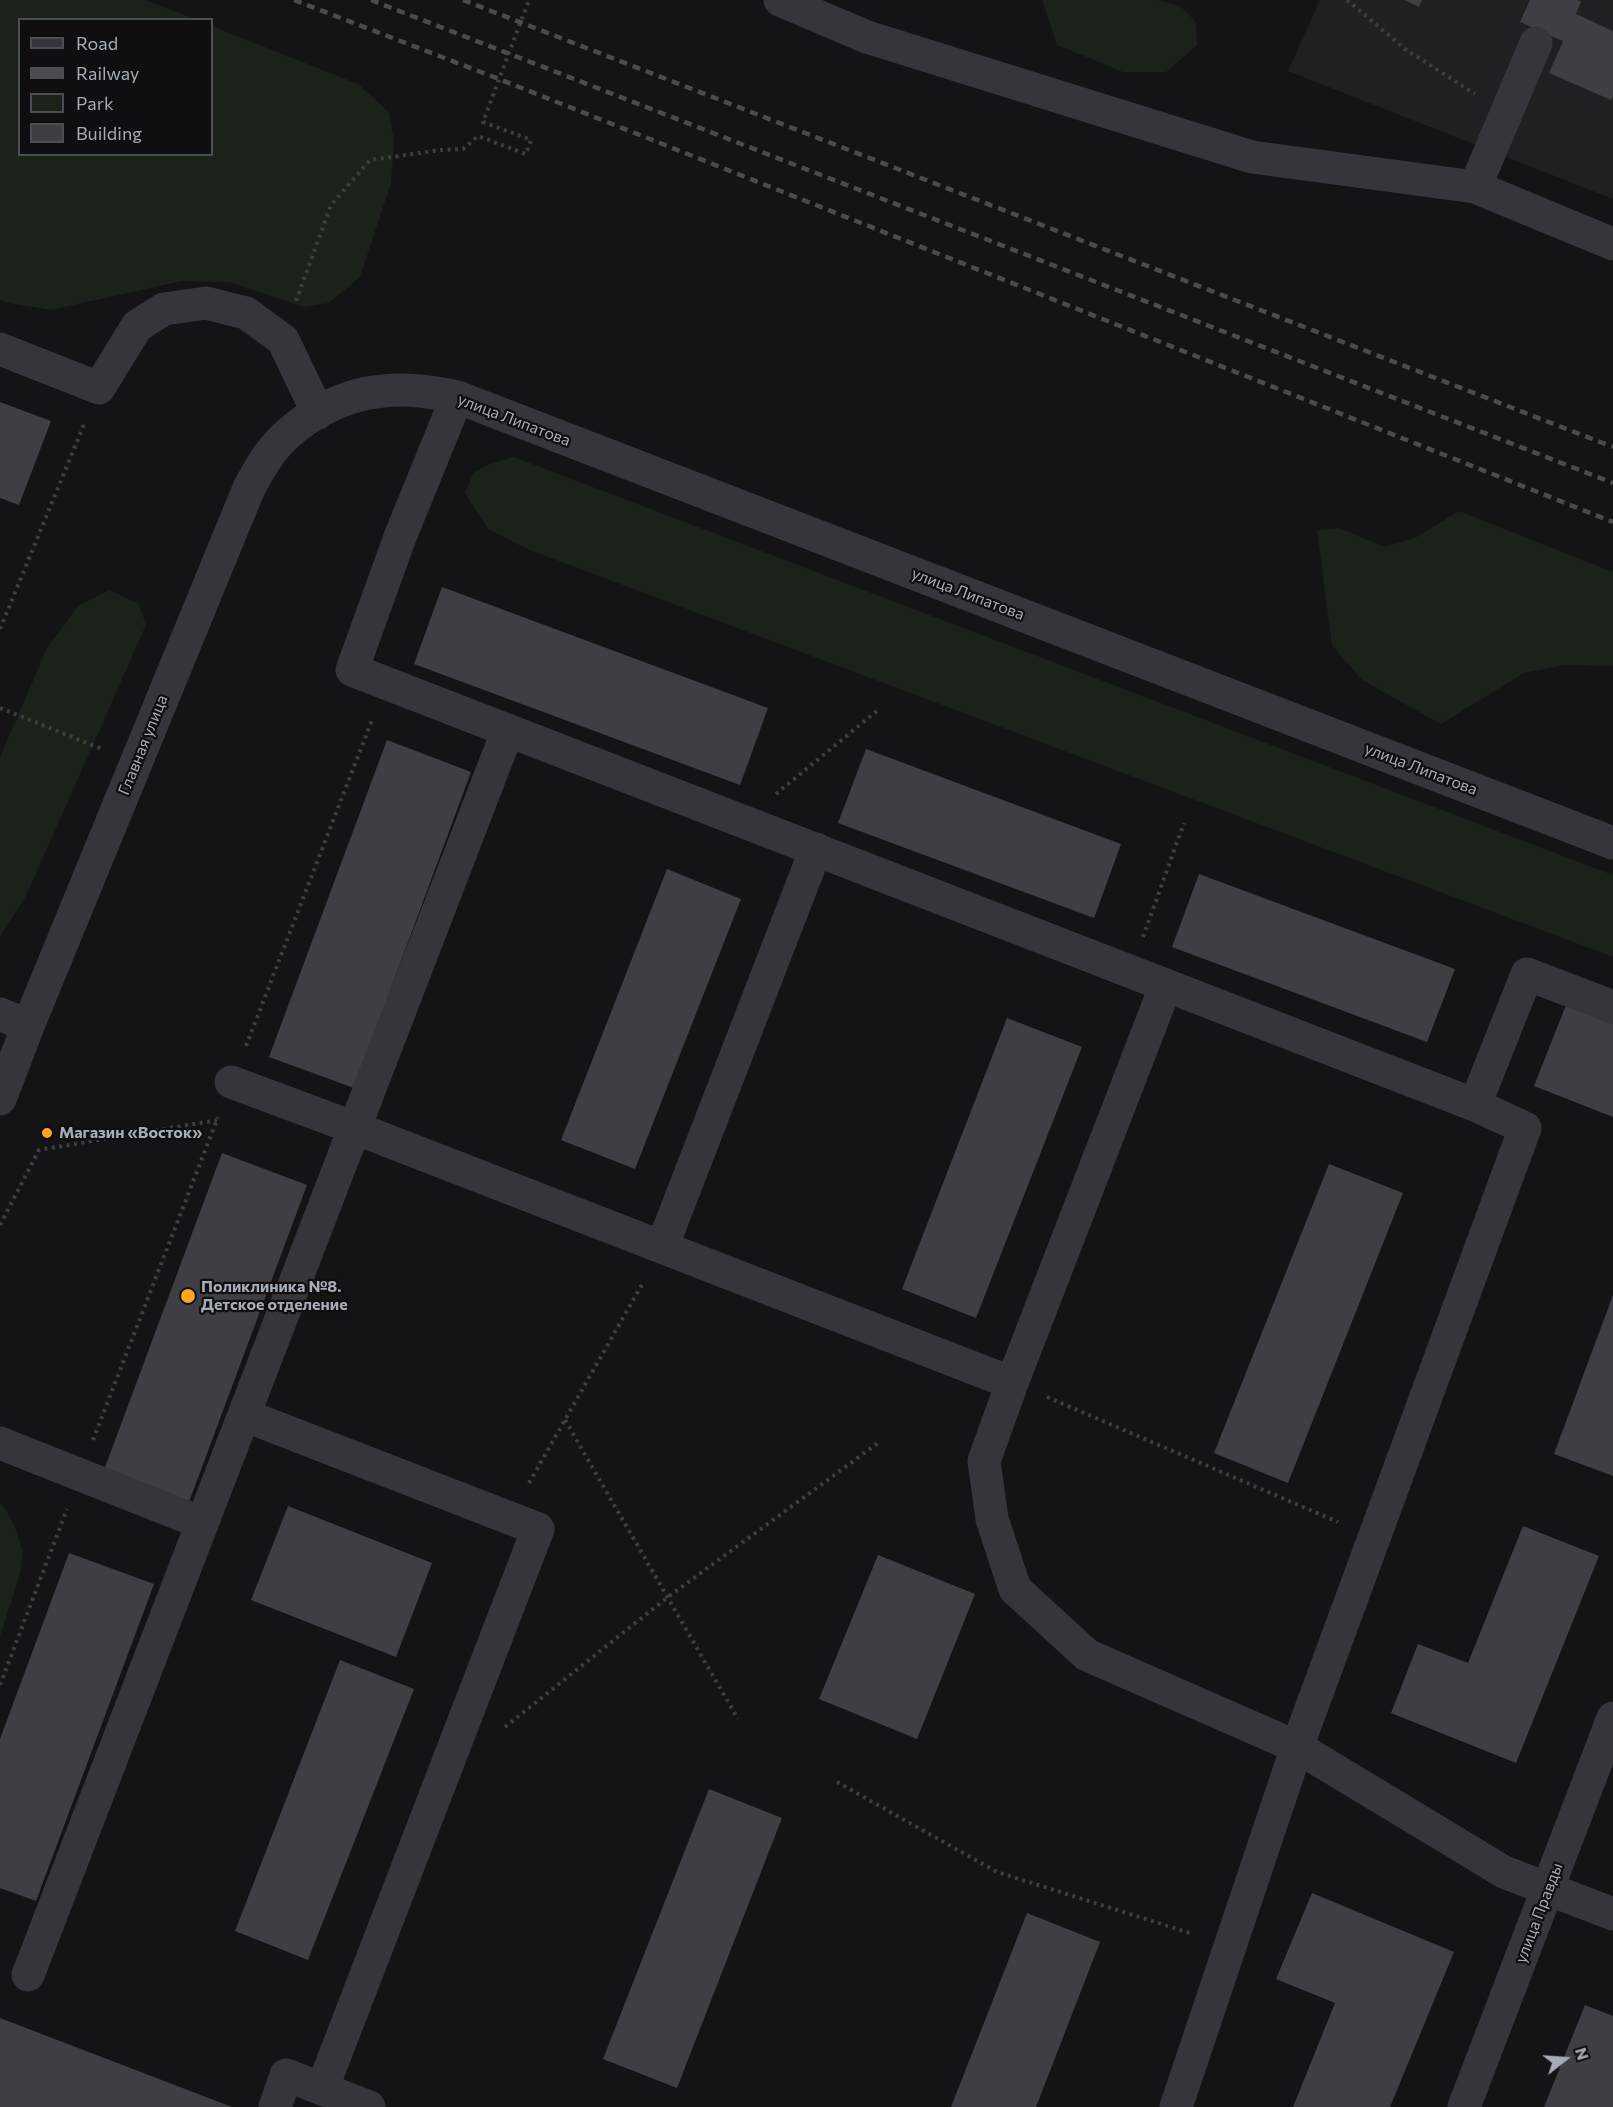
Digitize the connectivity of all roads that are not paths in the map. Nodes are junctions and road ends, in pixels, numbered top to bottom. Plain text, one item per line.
1 (780, 0) edge
2 (1536, 43) dead end
3 (1475, 187) junction
4 (1613, 243) edge
5 (0, 350) edge
6 (457, 398) junction
7 (318, 413) junction
8 (508, 730) junction
9 (1613, 843) edge
10 (816, 849) junction
11 (1166, 985) junction
12 (1613, 1007) edge
13 (14, 1020) edge
14 (231, 1083) road end
15 (0, 1099) edge
16 (1475, 1105) junction
17 (355, 1128) junction
18 (662, 1247) junction
19 (1012, 1383) junction
20 (244, 1414) junction
21 (0, 1443) edge
22 (202, 1523) junction
23 (1613, 1718) edge
24 (1297, 1747) junction
25 (1548, 1888) junction
26 (1613, 1914) edge
27 (28, 1975) dead end
28 (322, 2089) junction
29 (275, 2107) edge
30 (369, 2107) edge
31 (1176, 2107) edge
32 (1464, 2107) edge

1 - 3 street
2 - 3 street
3 - 4 street
5 - 7 street
6 - 7 street, улица Липатова
6 - 8 street
6 - 9 street, улица Липатова
7 - 13 street, Главная улица
8 - 10 street
8 - 17 street
10 - 11 street
10 - 18 street
11 - 16 street
11 - 19 street
12 - 16 street
13 - 15 street, Главная улица
14 - 17 street
16 - 24 street
17 - 18 street
17 - 20 street
18 - 19 street
19 - 24 street
20 - 22 street
20 - 28 street
21 - 22 street
22 - 27 street
23 - 25 street, улица Правды
24 - 25 street
24 - 31 street
25 - 26 street
25 - 32 street, улица Правды
28 - 29 street
28 - 30 street

